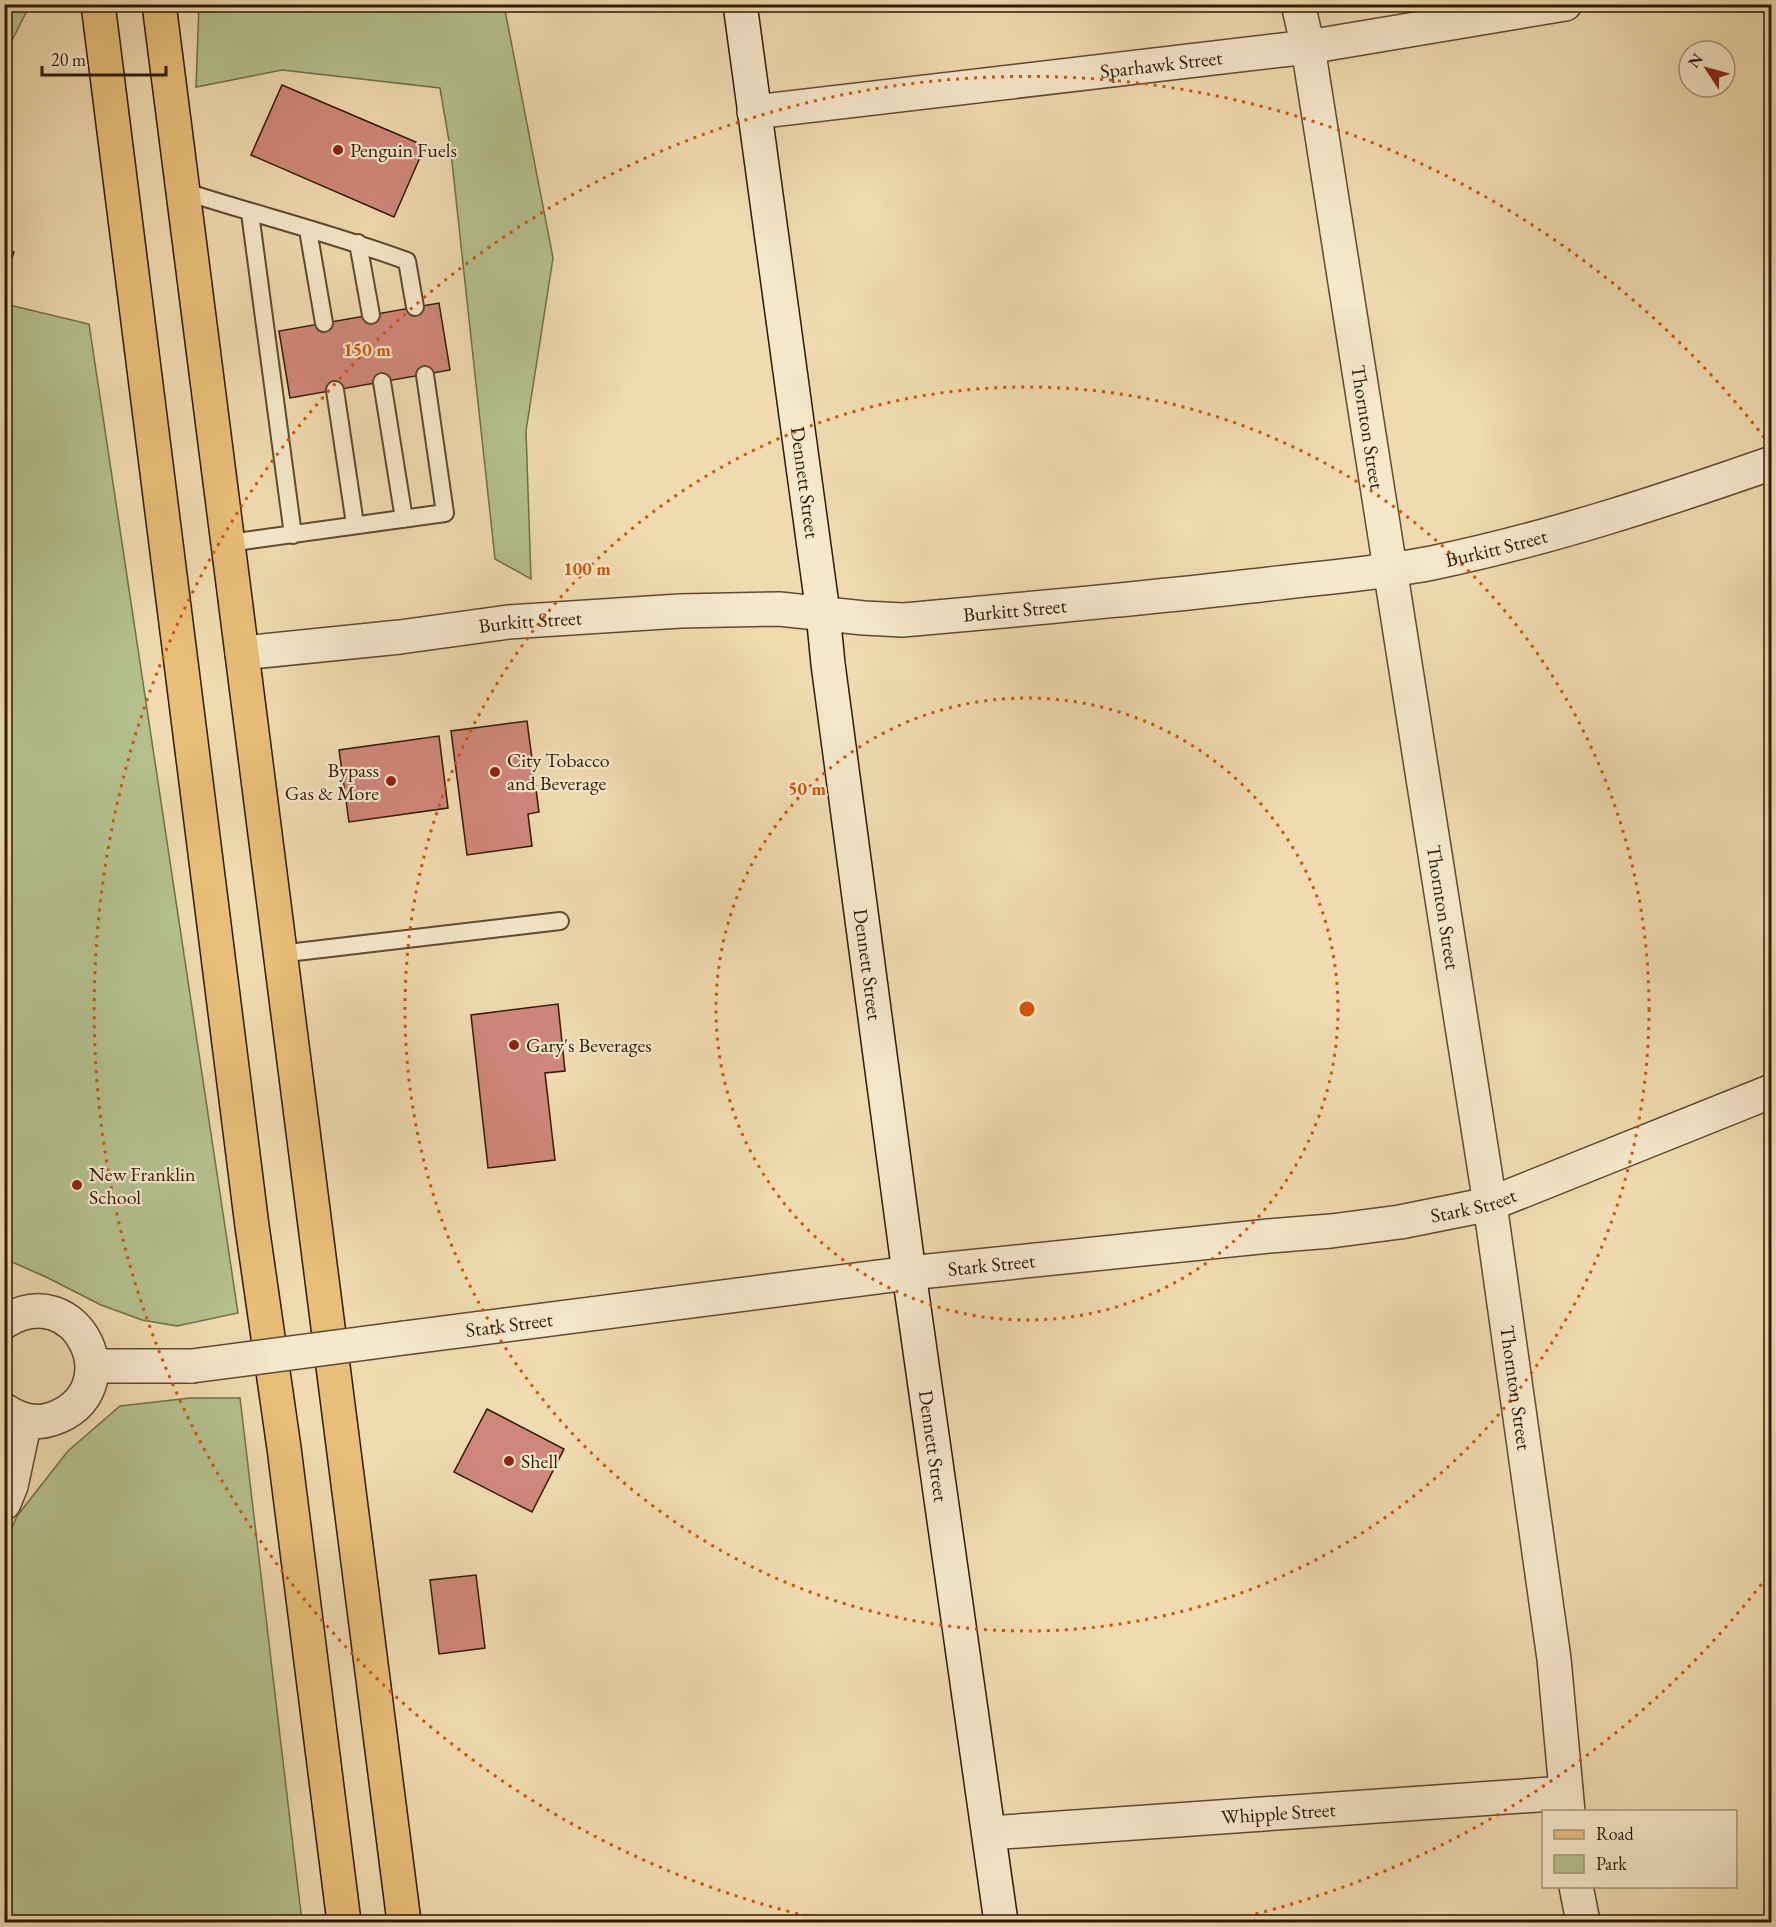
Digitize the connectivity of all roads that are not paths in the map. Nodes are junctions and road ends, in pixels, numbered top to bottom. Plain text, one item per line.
1 (98, 4) edge
2 (159, 4) edge
3 (740, 4) edge
4 (1298, 4) edge
5 (1565, 4) edge
6 (1308, 47) junction
7 (754, 112) junction
8 (183, 191) junction
9 (250, 213) junction
10 (309, 230) junction
11 (358, 243) junction
12 (415, 307) dead end
13 (370, 315) dead end
14 (324, 323) dead end
15 (425, 375) dead end
16 (382, 382) dead end
17 (334, 390) dead end
18 (1772, 463) edge
19 (404, 519) junction
20 (355, 524) junction
21 (293, 536) junction
22 (229, 543) junction
23 (1390, 570) junction
24 (823, 613) junction
25 (242, 653) junction
26 (560, 921) dead end
27 (279, 954) junction
28 (1772, 1091) edge
29 (1490, 1203) junction
30 (909, 1273) junction
31 (4, 1322) edge
32 (93, 1366) junction
33 (15, 1415) edge
34 (4, 1503) edge
35 (1567, 1802) edge
36 (989, 1833) junction
37 (1576, 1888) edge
38 (344, 1923) edge
39 (404, 1923) edge
40 (1001, 1923) edge
41 (1583, 1923) edge

1 - 38 main road
2 - 8 main road
3 - 7 street, Dennett Street
4 - 6 street, Thornton Street
5 - 6 street, Sparhawk Street
6 - 7 street, Sparhawk Street
6 - 23 street, Thornton Street
7 - 24 street, Dennett Street
8 - 9 lane
8 - 22 main road
9 - 10 lane
9 - 21 lane
10 - 11 lane
10 - 14 lane
11 - 12 lane
11 - 13 lane
15 - 19 lane
16 - 19 lane
17 - 20 lane
18 - 23 street, Burkitt Street
19 - 20 lane
20 - 21 lane
21 - 22 lane
22 - 25 main road
23 - 24 street, Burkitt Street
23 - 29 street, Thornton Street
24 - 25 street, Burkitt Street
24 - 30 street, Dennett Street
25 - 27 main road
26 - 27 lane
27 - 39 main road
28 - 29 street, Stark Street
29 - 30 street, Stark Street
29 - 35 street, Thornton Street
30 - 32 street, Stark Street, bridge
30 - 36 street, Dennett Street
31 - 32 street
32 - 33 street
33 - 34 street
35 - 36 street, Whipple Street
36 - 40 street, Dennett Street
37 - 41 street

